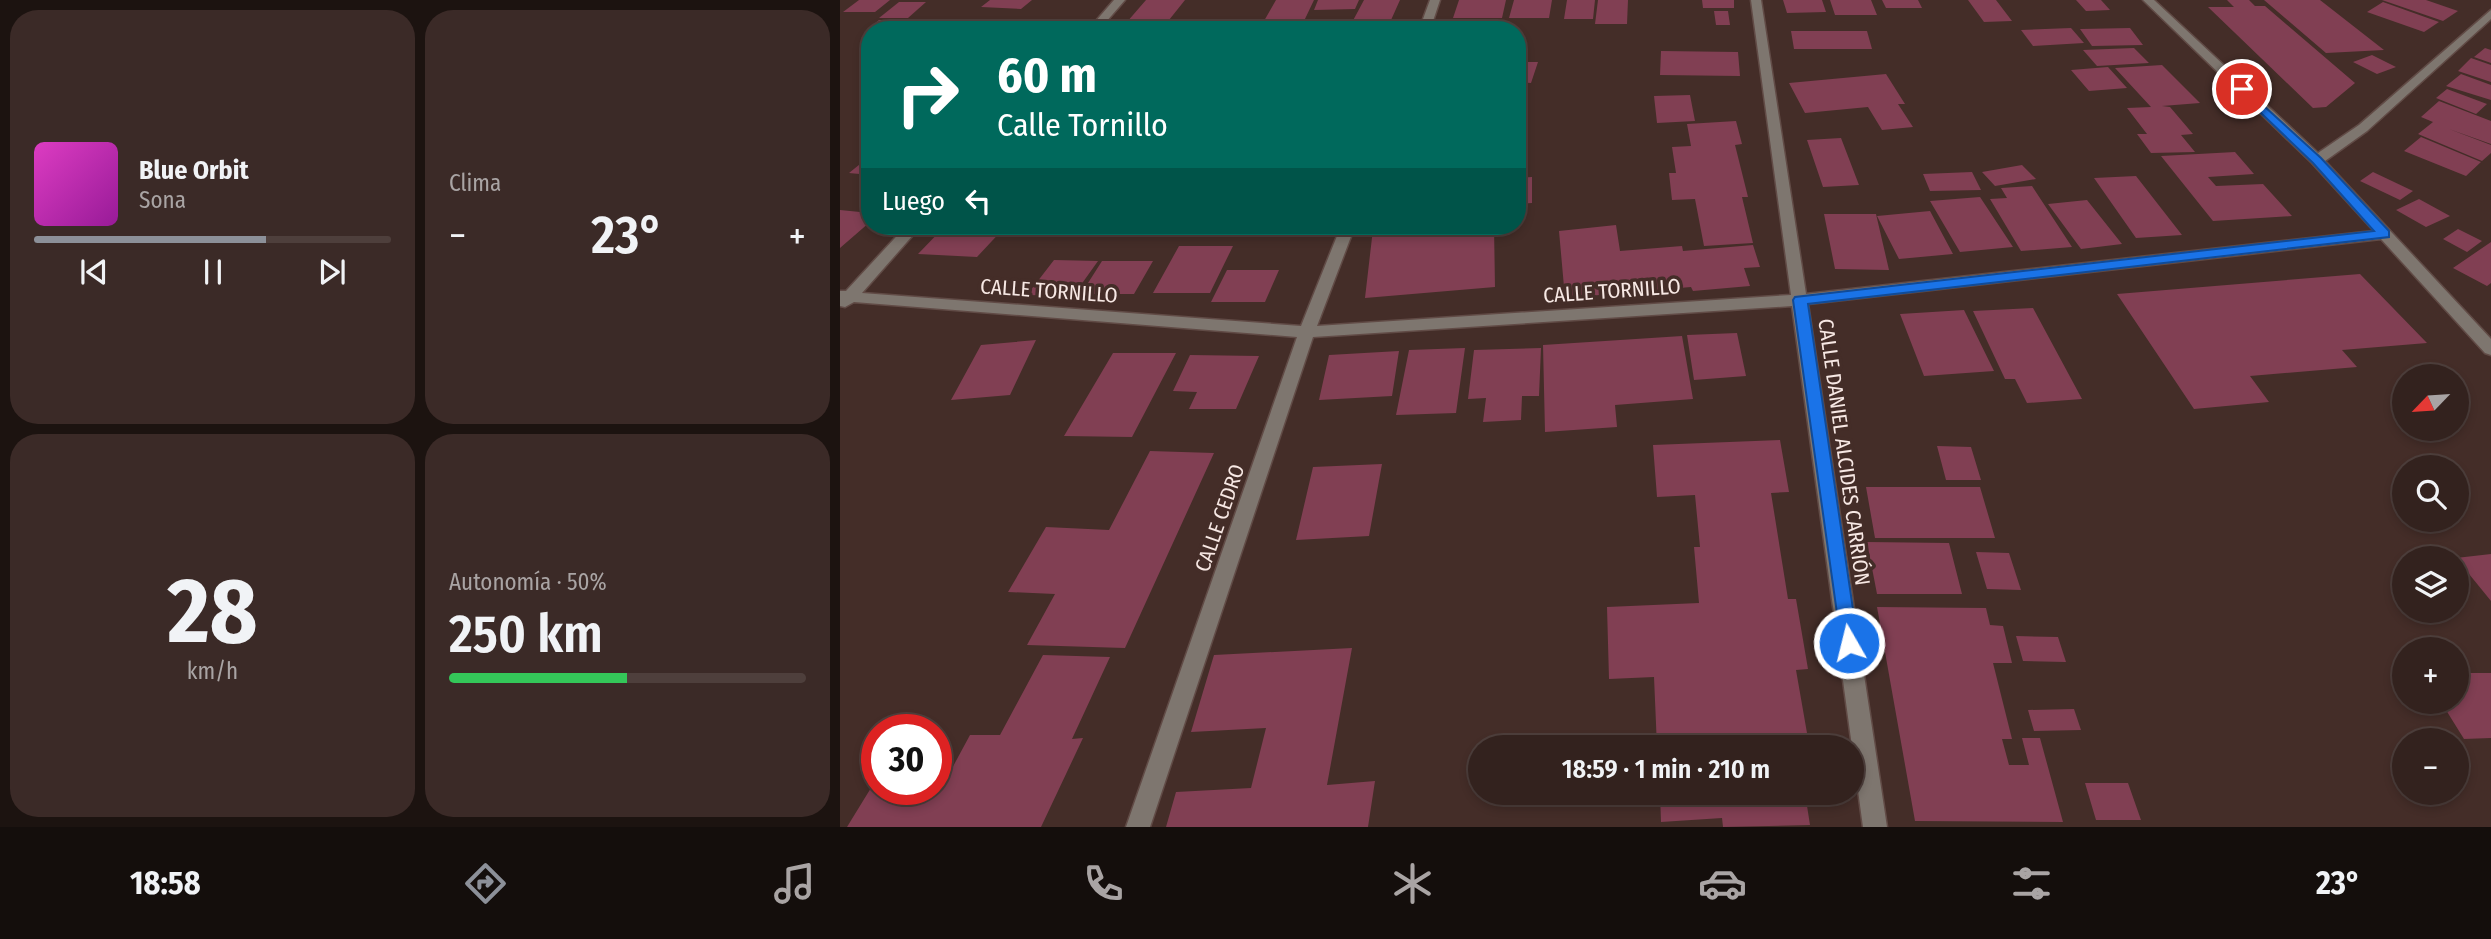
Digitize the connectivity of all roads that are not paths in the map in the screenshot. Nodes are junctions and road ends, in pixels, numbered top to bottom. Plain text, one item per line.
1 (1120, 0) edge
2 (1436, 0) edge
3 (1756, 0) edge
4 (2148, 0) edge
5 (2491, 13) edge
6 (1101, 21) edge
7 (1428, 21) edge
8 (2317, 160) junction
9 (2384, 234) junction
10 (905, 235) edge
11 (1345, 235) edge
12 (843, 300) edge
13 (1800, 300) junction
14 (1307, 332) junction
15 (2491, 349) edge
16 (1138, 827) edge
17 (1875, 827) edge

1 - 6 street
2 - 7 street
3 - 13 street, CALLE DANIEL ALCIDES CARRIÓN
4 - 8 street
5 - 8 street
8 - 9 street
9 - 13 street, CALLE TORNILLO
9 - 15 street
10 - 12 street
11 - 14 street, CALLE CEDRO
12 - 14 street, CALLE TORNILLO
13 - 14 street, CALLE TORNILLO
13 - 17 street, CALLE DANIEL ALCIDES CARRIÓN
14 - 16 street, CALLE CEDRO

